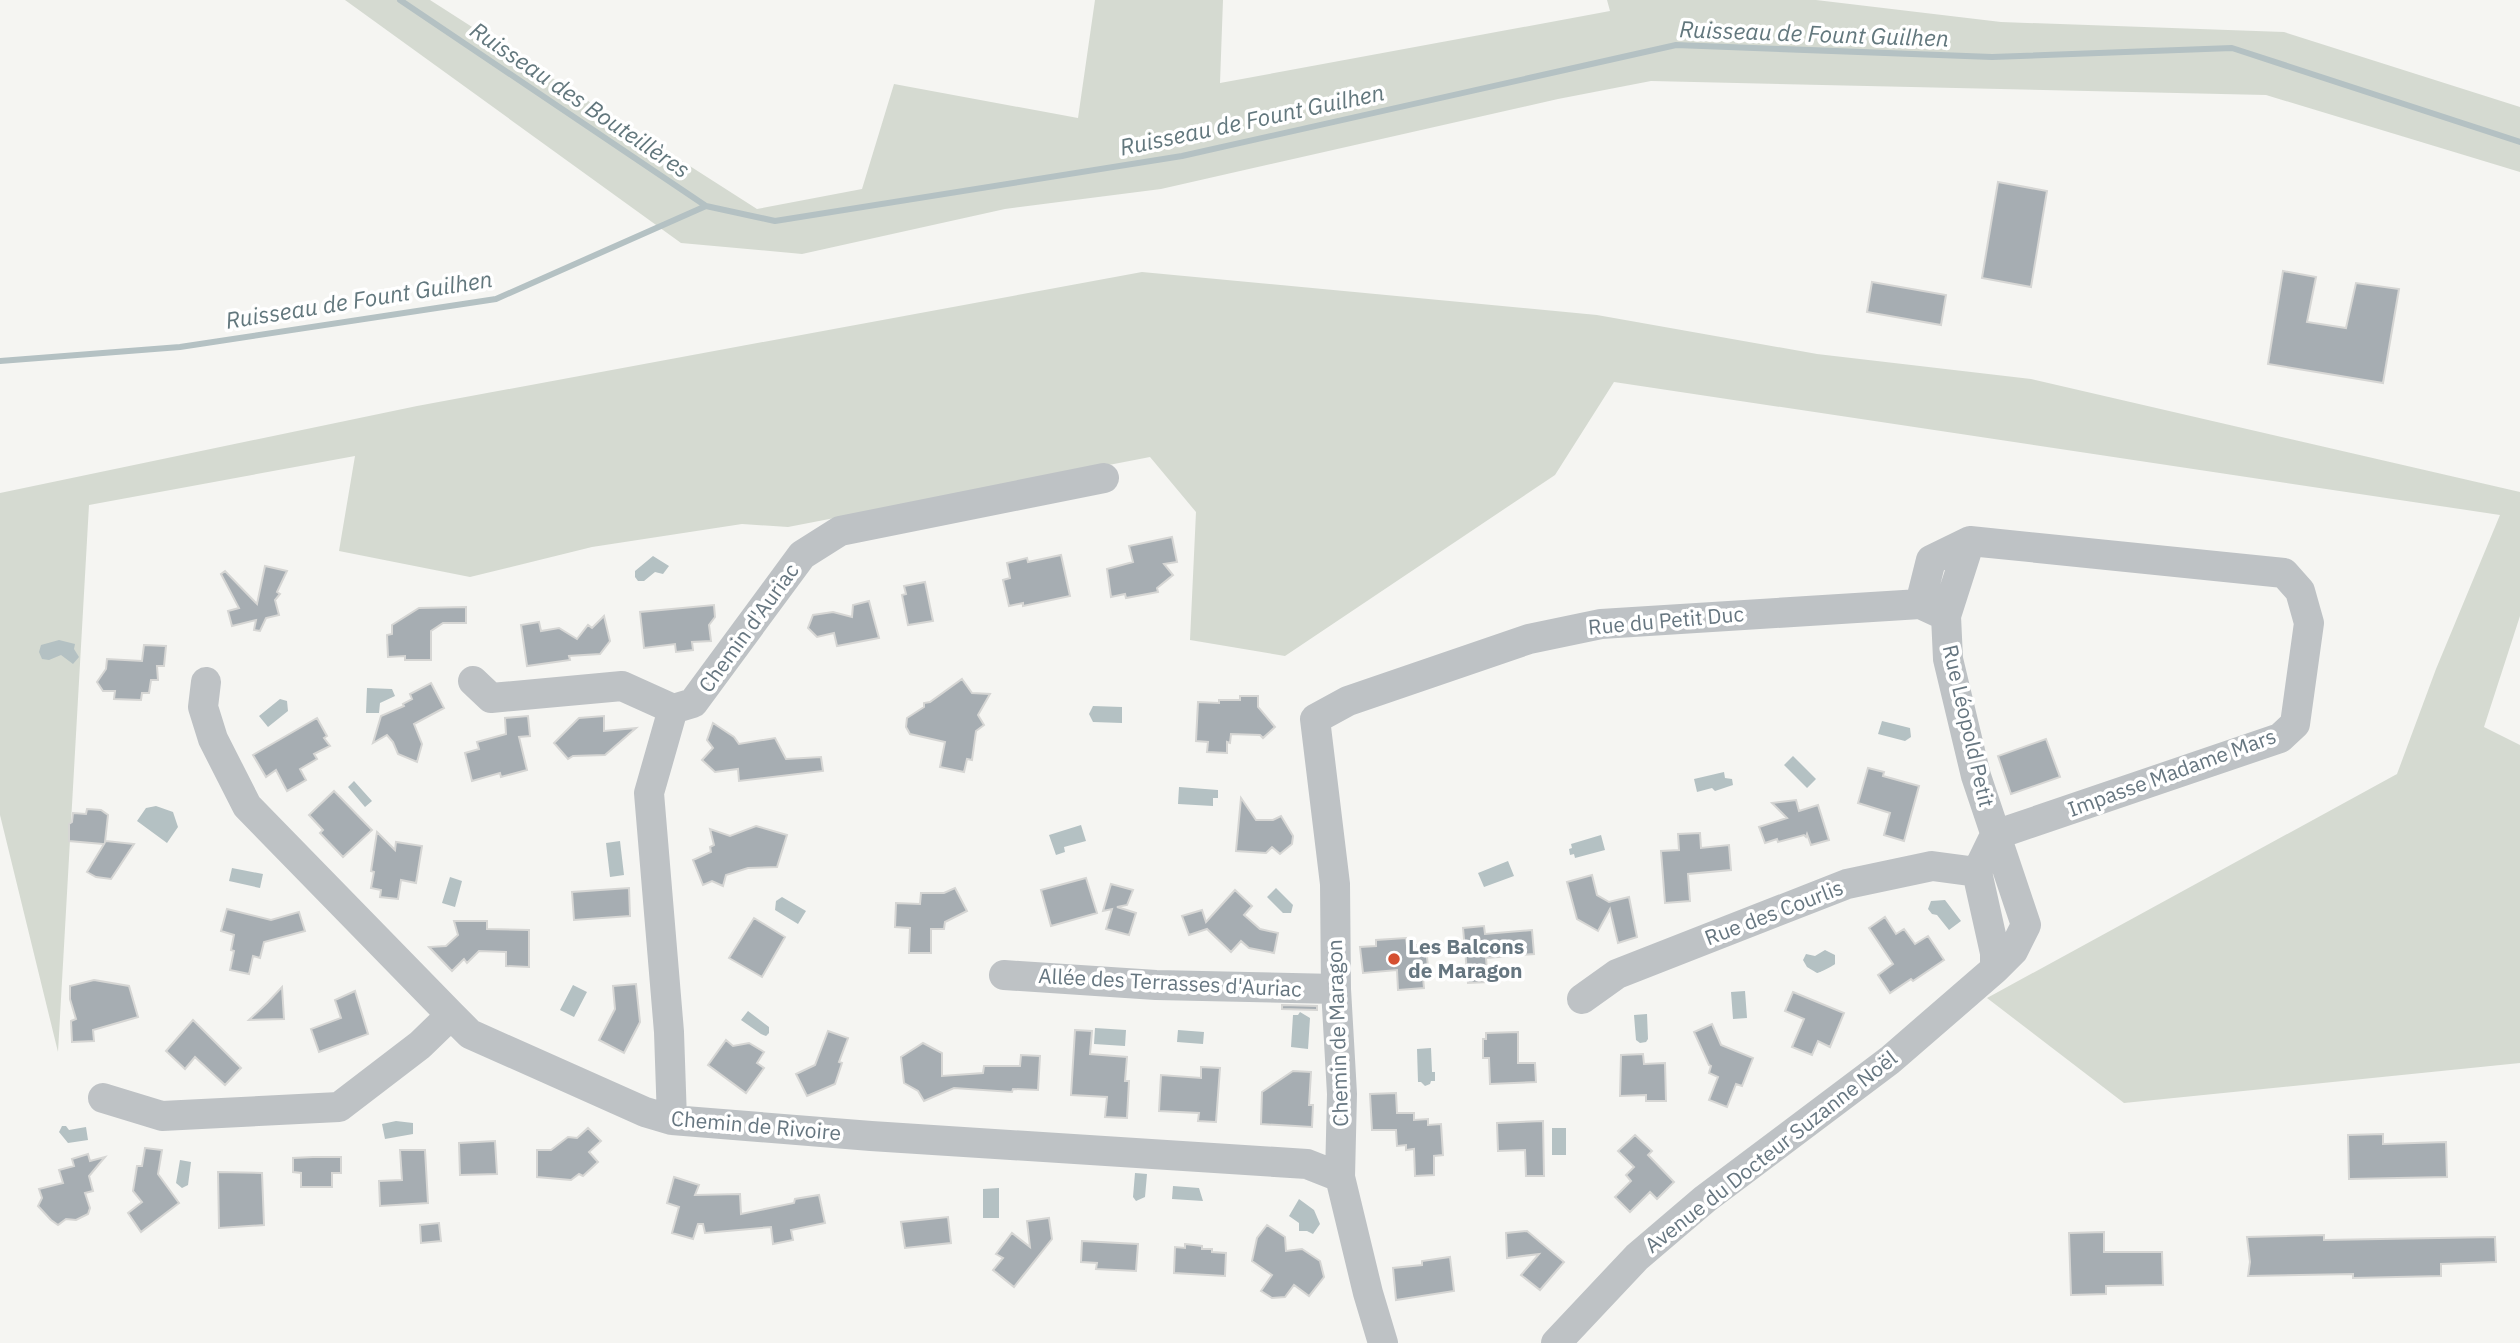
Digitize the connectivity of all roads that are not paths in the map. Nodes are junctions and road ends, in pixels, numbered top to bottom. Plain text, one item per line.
1 (1104, 478) dead end
2 (1933, 610) junction
3 (473, 681) dead end
4 (206, 682) dead end
5 (673, 709) junction
6 (1315, 719) joint
7 (1995, 835) junction
8 (1977, 872) junction
9 (1995, 969) junction
10 (1004, 975) dead end
11 (1336, 989) junction
12 (1582, 999) dead end
13 (451, 1016) junction
14 (103, 1098) dead end
15 (672, 1120) junction
16 (1340, 1177) junction
17 (1383, 1343) edge
18 (1556, 1343) edge

1 - 5 street, Chemin d'Auriac
2 - 6 street, Rue du Petit Duc
2 - 7 street, Rue Léopold Petit
2 - 7 street, Impasse Madame Mars
3 - 5 street
4 - 13 street, Chemin de Rivoire
5 - 15 street
6 - 11 street, Chemin de Maragon
7 - 8 street
7 - 9 street, Avenue du Docteur Suzanne Noël
8 - 9 street
8 - 12 street, Rue des Courlis
9 - 18 street, Avenue du Docteur Suzanne Noël
10 - 11 street, Allée des Terrasses d'Auriac
11 - 16 street, Chemin de Maragon
13 - 14 street
13 - 15 street, Chemin de Rivoire
15 - 16 street, Chemin de Rivoire
16 - 17 street, Chemin de Maragon

